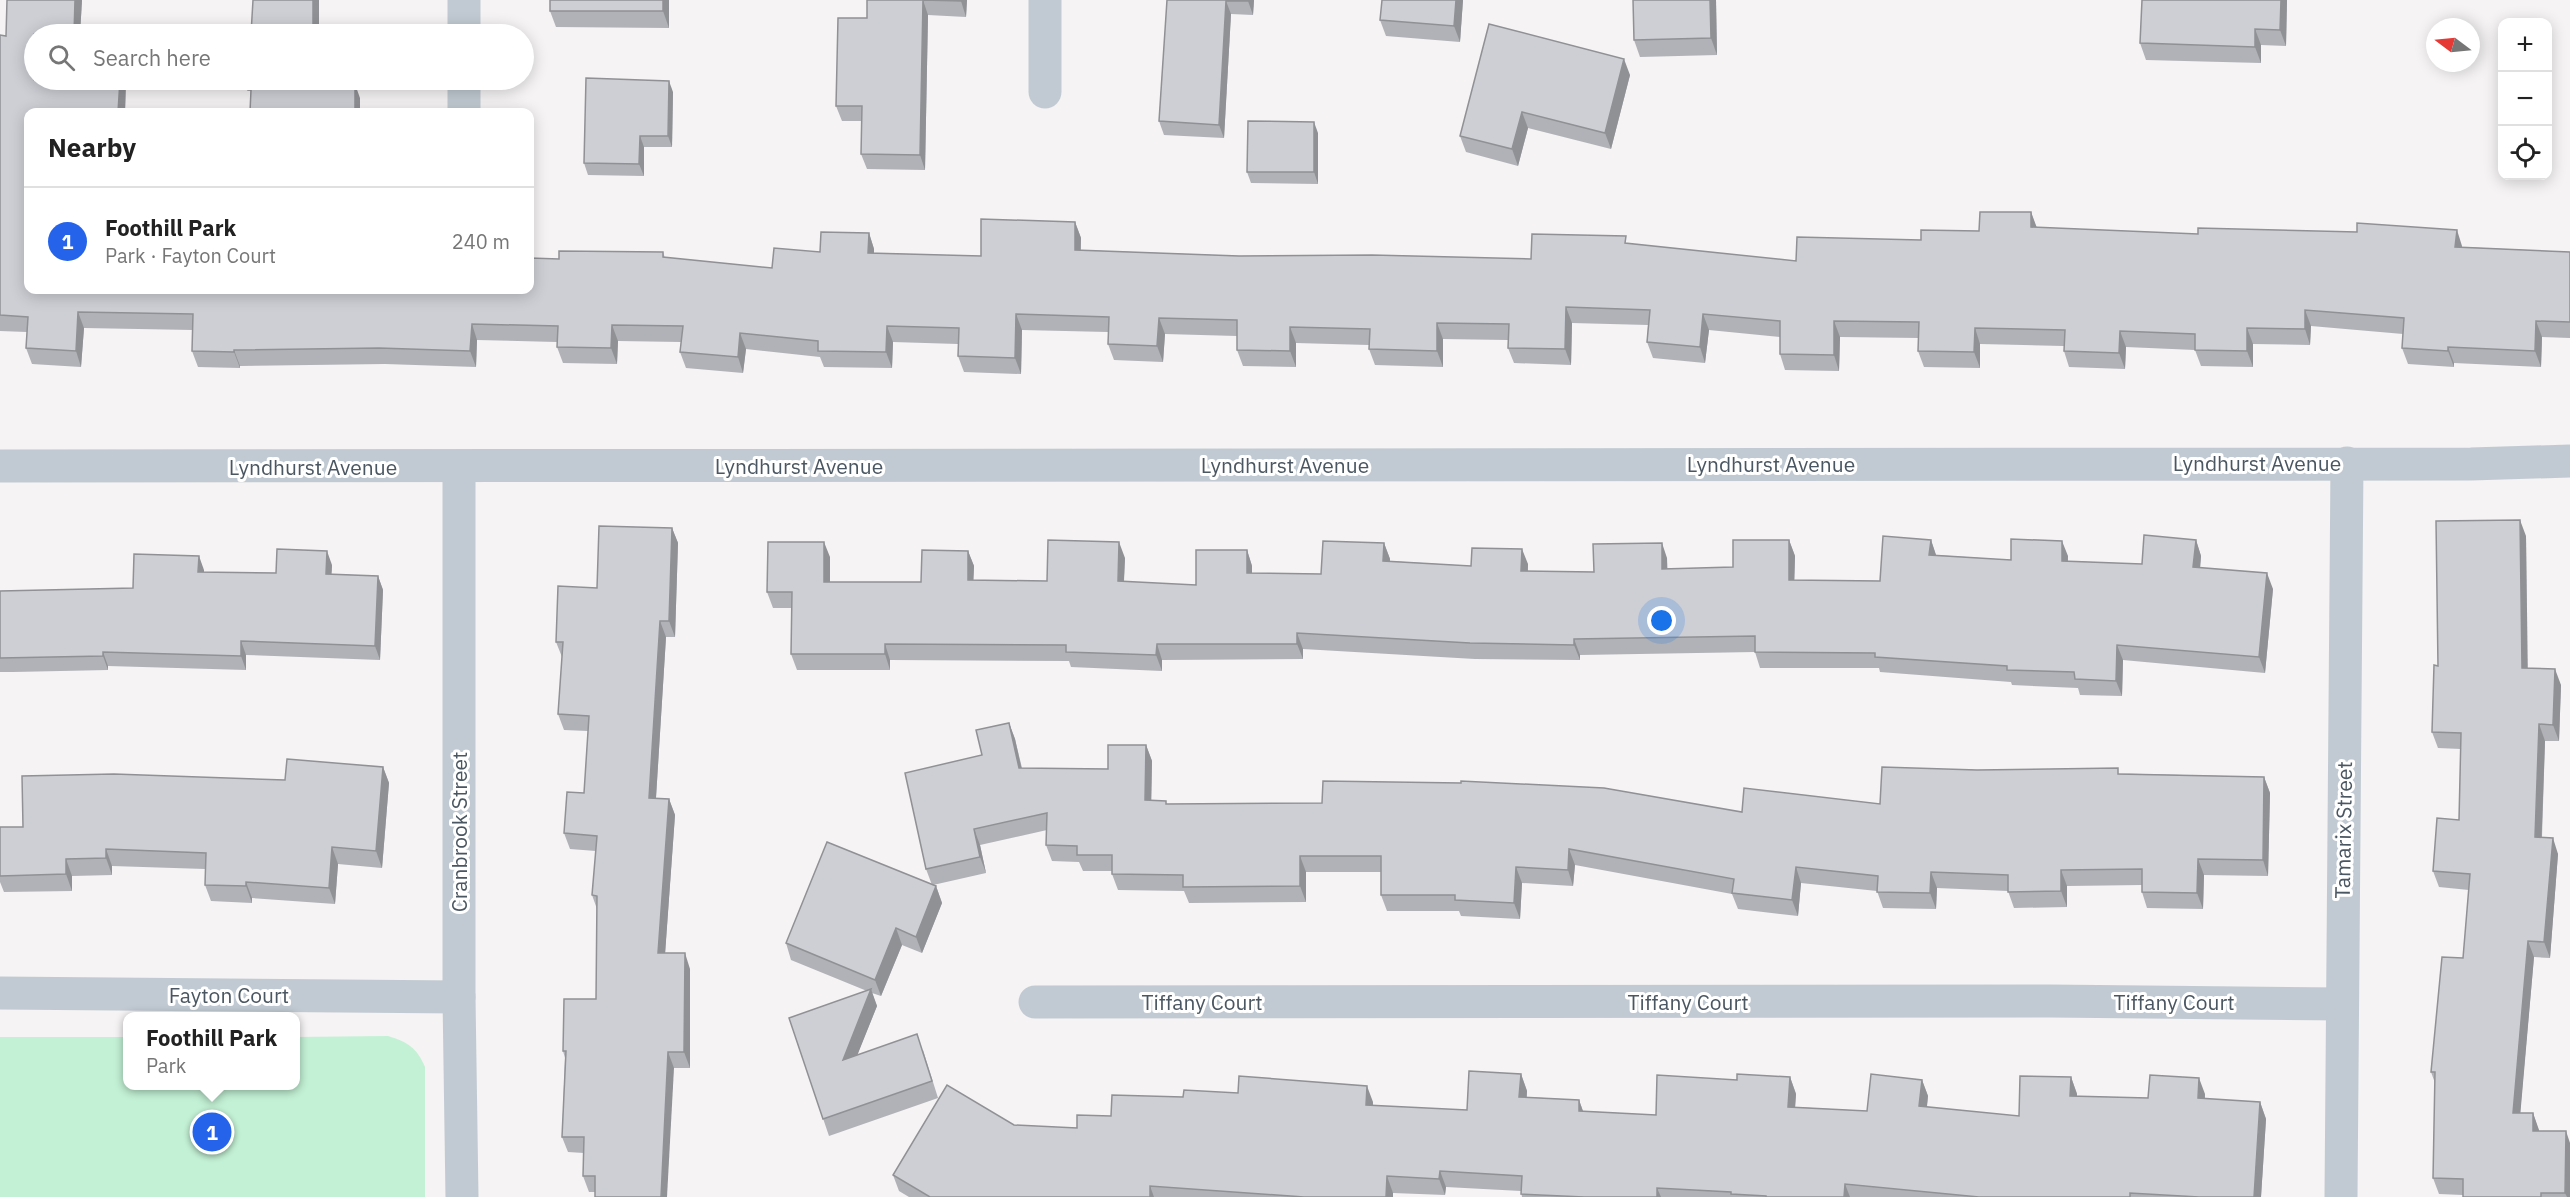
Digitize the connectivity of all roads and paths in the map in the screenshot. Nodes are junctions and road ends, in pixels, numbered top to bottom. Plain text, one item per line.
1 (464, 0) edge
2 (1045, 0) edge
3 (464, 24) edge
4 (464, 90) edge
5 (1045, 92) dead end
6 (464, 108) edge
7 (2570, 461) edge
8 (2346, 463) junction
9 (0, 466) edge
10 (459, 467) junction
11 (0, 993) edge
12 (459, 997) junction
13 (1035, 1002) dead end
14 (2341, 1004) junction
15 (462, 1197) edge
16 (2341, 1197) edge

1 - 3 street
2 - 5 street
4 - 6 street
7 - 8 street, Lyndhurst Avenue
8 - 10 street, Lyndhurst Avenue
8 - 14 street, Tamarix Street
9 - 10 street, Lyndhurst Avenue
10 - 12 street, Cranbrook Street
11 - 12 street, Fayton Court
12 - 15 street, Cranbrook Street
13 - 14 street, Tiffany Court
14 - 16 street, Tamarix Street

